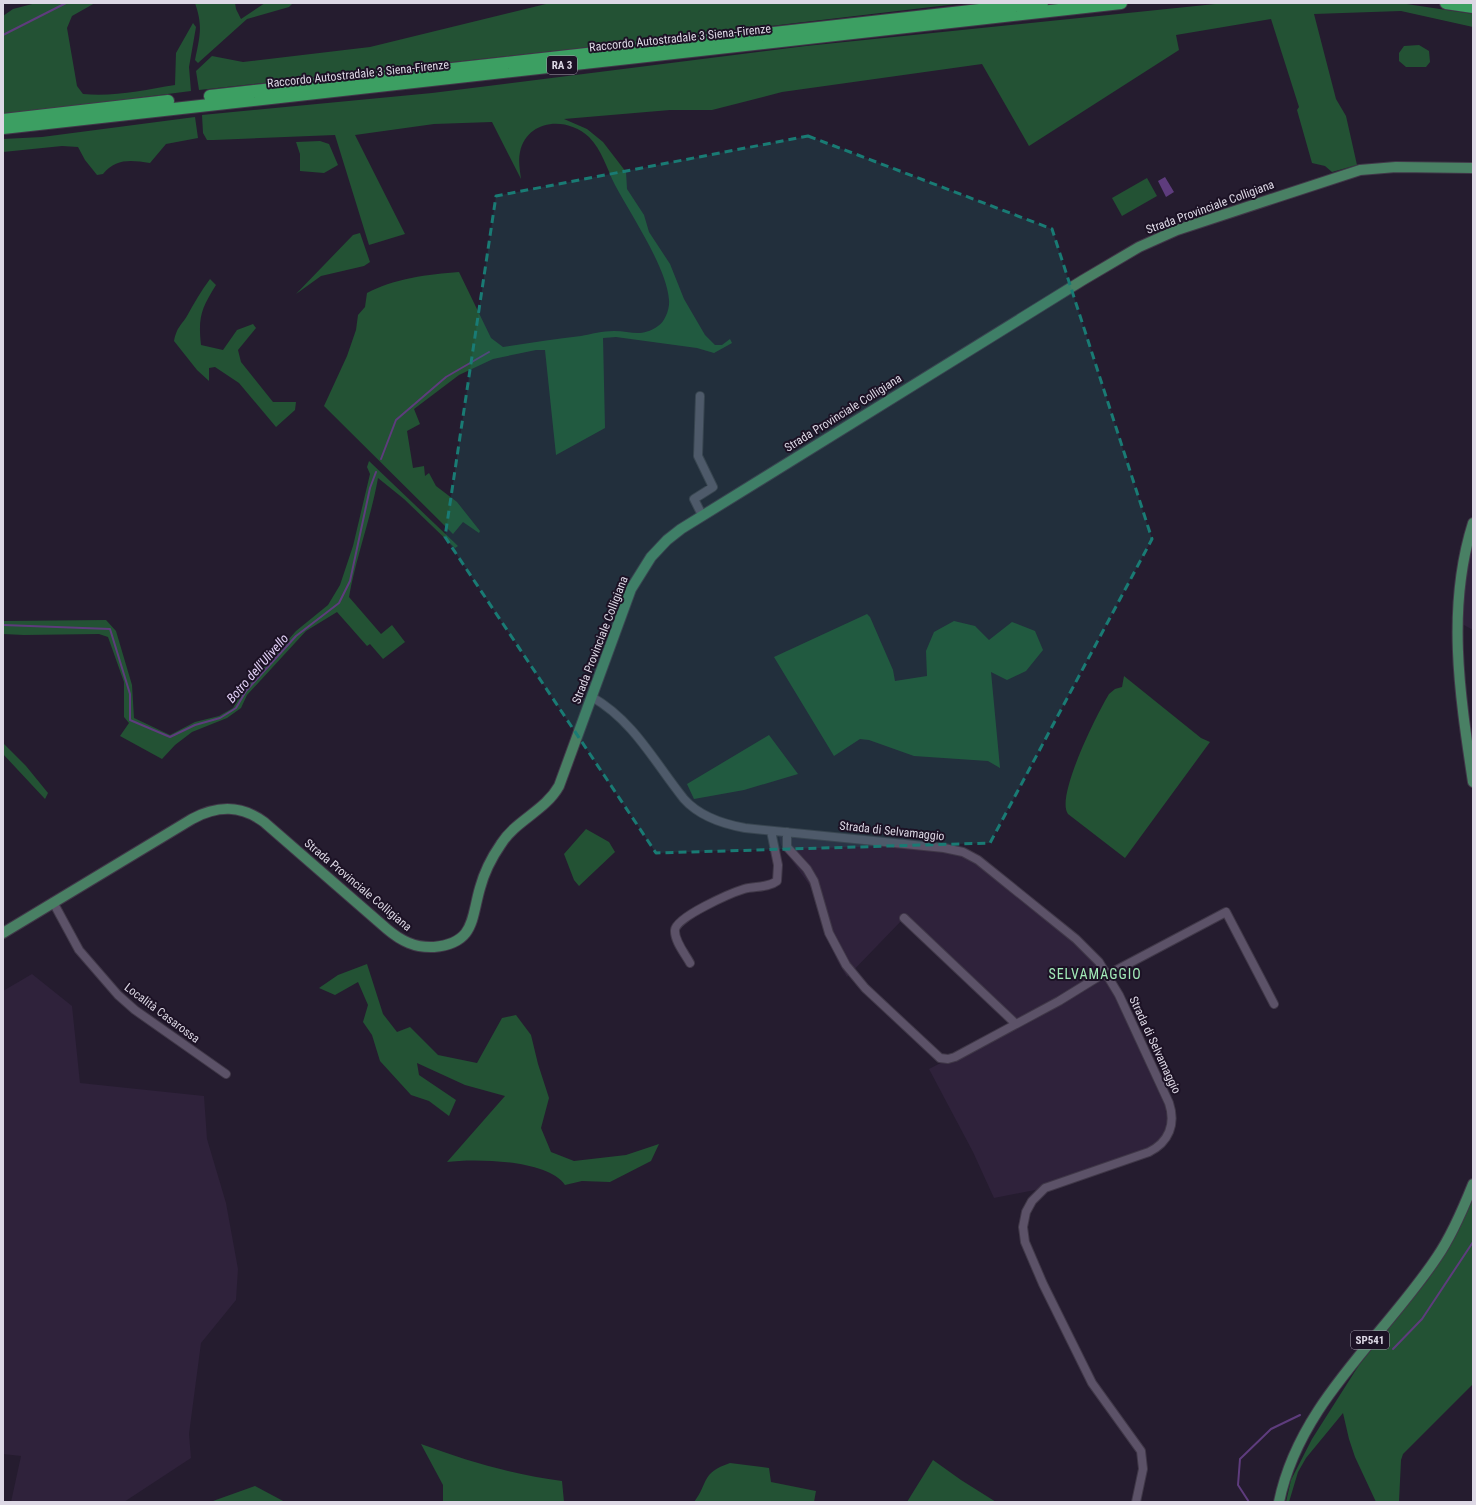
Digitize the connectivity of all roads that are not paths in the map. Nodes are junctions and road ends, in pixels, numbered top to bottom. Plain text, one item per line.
1 (1042, 3) edge
2 (1121, 3) edge
3 (1446, 3) edge
4 (1473, 7) edge
5 (3, 120) edge
6 (3, 128) edge
7 (1473, 168) edge
8 (700, 396) dead end
9 (702, 515) junction
10 (1473, 523) edge
11 (592, 697) junction
12 (1473, 782) edge
13 (771, 831) junction
14 (787, 832) junction
15 (54, 902) junction
16 (904, 918) dead end
17 (3, 933) edge
18 (690, 963) dead end
19 (1106, 973) junction
20 (1274, 1004) dead end
21 (1016, 1024) junction
22 (226, 1074) dead end
23 (1473, 1184) edge
24 (1136, 1502) edge
25 (1279, 1502) edge

1 - 5 highway, Raccordo Autostradale 3 Siena-Firenze / RA 3
2 - 6 highway, Raccordo Autostradale 3 Siena-Firenze / RA 3
3 - 4 highway
7 - 9 main road, Strada Provinciale Colligiana
8 - 9 street
9 - 11 main road, Strada Provinciale Colligiana
10 - 12 main road
11 - 13 street, Strada di Selvamaggio
11 - 15 main road, Strada Provinciale Colligiana
13 - 14 street, Strada di Selvamaggio
13 - 18 street
14 - 19 street, Strada di Selvamaggio
14 - 21 street
15 - 17 main road, Strada Provinciale Colligiana
15 - 22 street, Località Casarossa
16 - 21 street
19 - 20 street
19 - 21 street
19 - 24 street, Strada di Selvamaggio
23 - 25 main road, SP541

